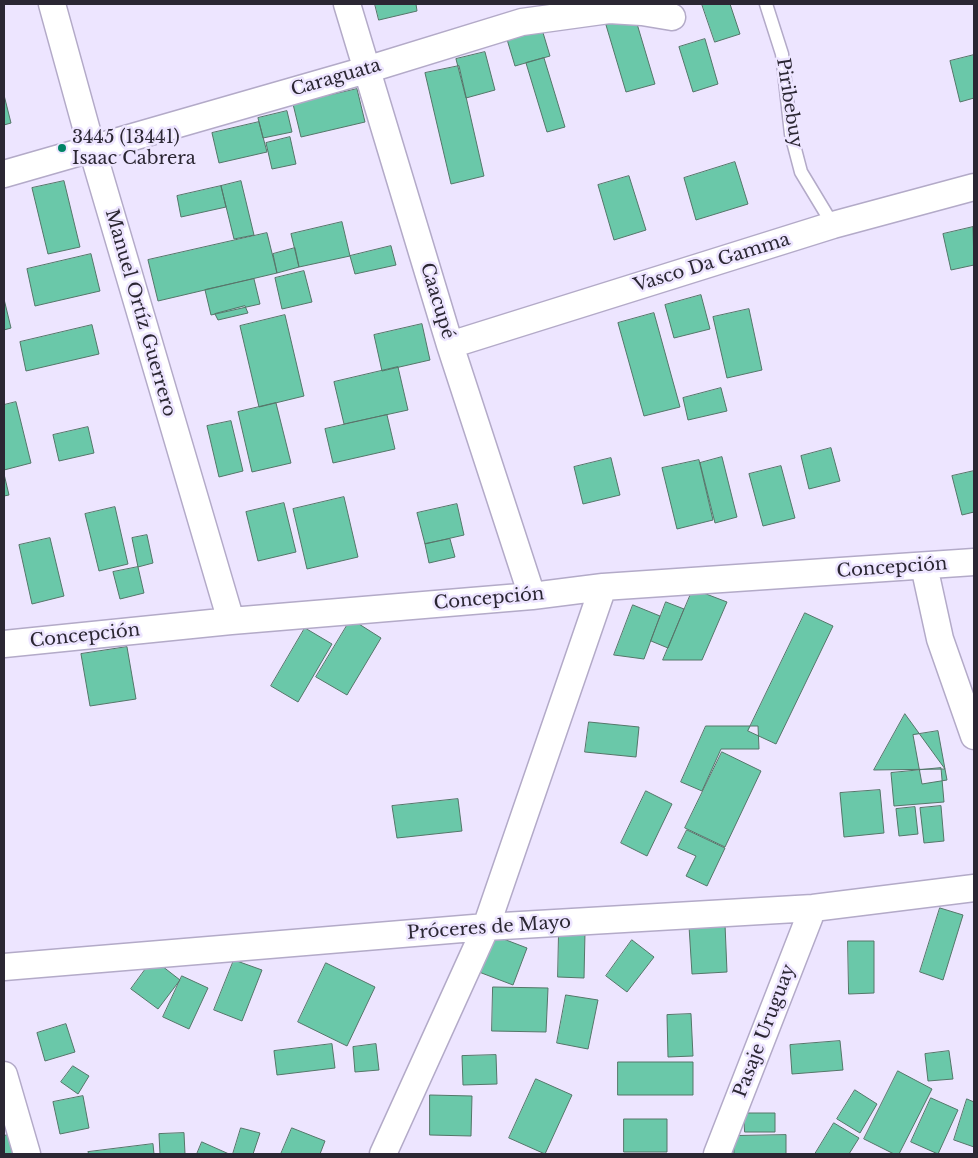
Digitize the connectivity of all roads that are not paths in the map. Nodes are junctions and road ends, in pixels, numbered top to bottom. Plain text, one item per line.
1 (52, 4) edge
2 (347, 4) edge
3 (766, 4) edge
4 (672, 18) dead end
5 (366, 70) junction
6 (92, 149) junction
7 (4, 174) edge
8 (974, 187) edge
9 (833, 225) junction
10 (450, 345) junction
11 (974, 562) edge
12 (924, 566) junction
13 (603, 587) junction
14 (532, 596) junction
15 (231, 621) junction
16 (4, 644) edge
17 (974, 736) edge
18 (974, 888) edge
19 (813, 908) junction
20 (486, 927) junction
21 (4, 968) edge
22 (4, 1075) edge
23 (27, 1154) edge
24 (383, 1154) edge
25 (717, 1154) edge

1 - 6 street, Manuel Ortíz Guerrero
2 - 5 street, Caacupé
3 - 9 lane, Piribebuy
4 - 5 street, Caraguata
5 - 6 street, Caraguata
5 - 10 street, Caacupé
6 - 7 street, Caraguata
6 - 15 street, Manuel Ortíz Guerrero
8 - 9 street, Vasco Da Gamma
9 - 10 street, Vasco Da Gamma
10 - 14 street, Caacupé
11 - 12 street, Concepción
12 - 13 street, Concepción
12 - 17 street
13 - 14 street, Concepción
13 - 20 street
14 - 15 street, Concepción
15 - 16 street, Concepción
18 - 19 street, Próceres de Mayo
19 - 20 street, Próceres de Mayo
19 - 25 street, Pasaje Uruguay
20 - 21 street, Próceres de Mayo
20 - 24 street
22 - 23 street

